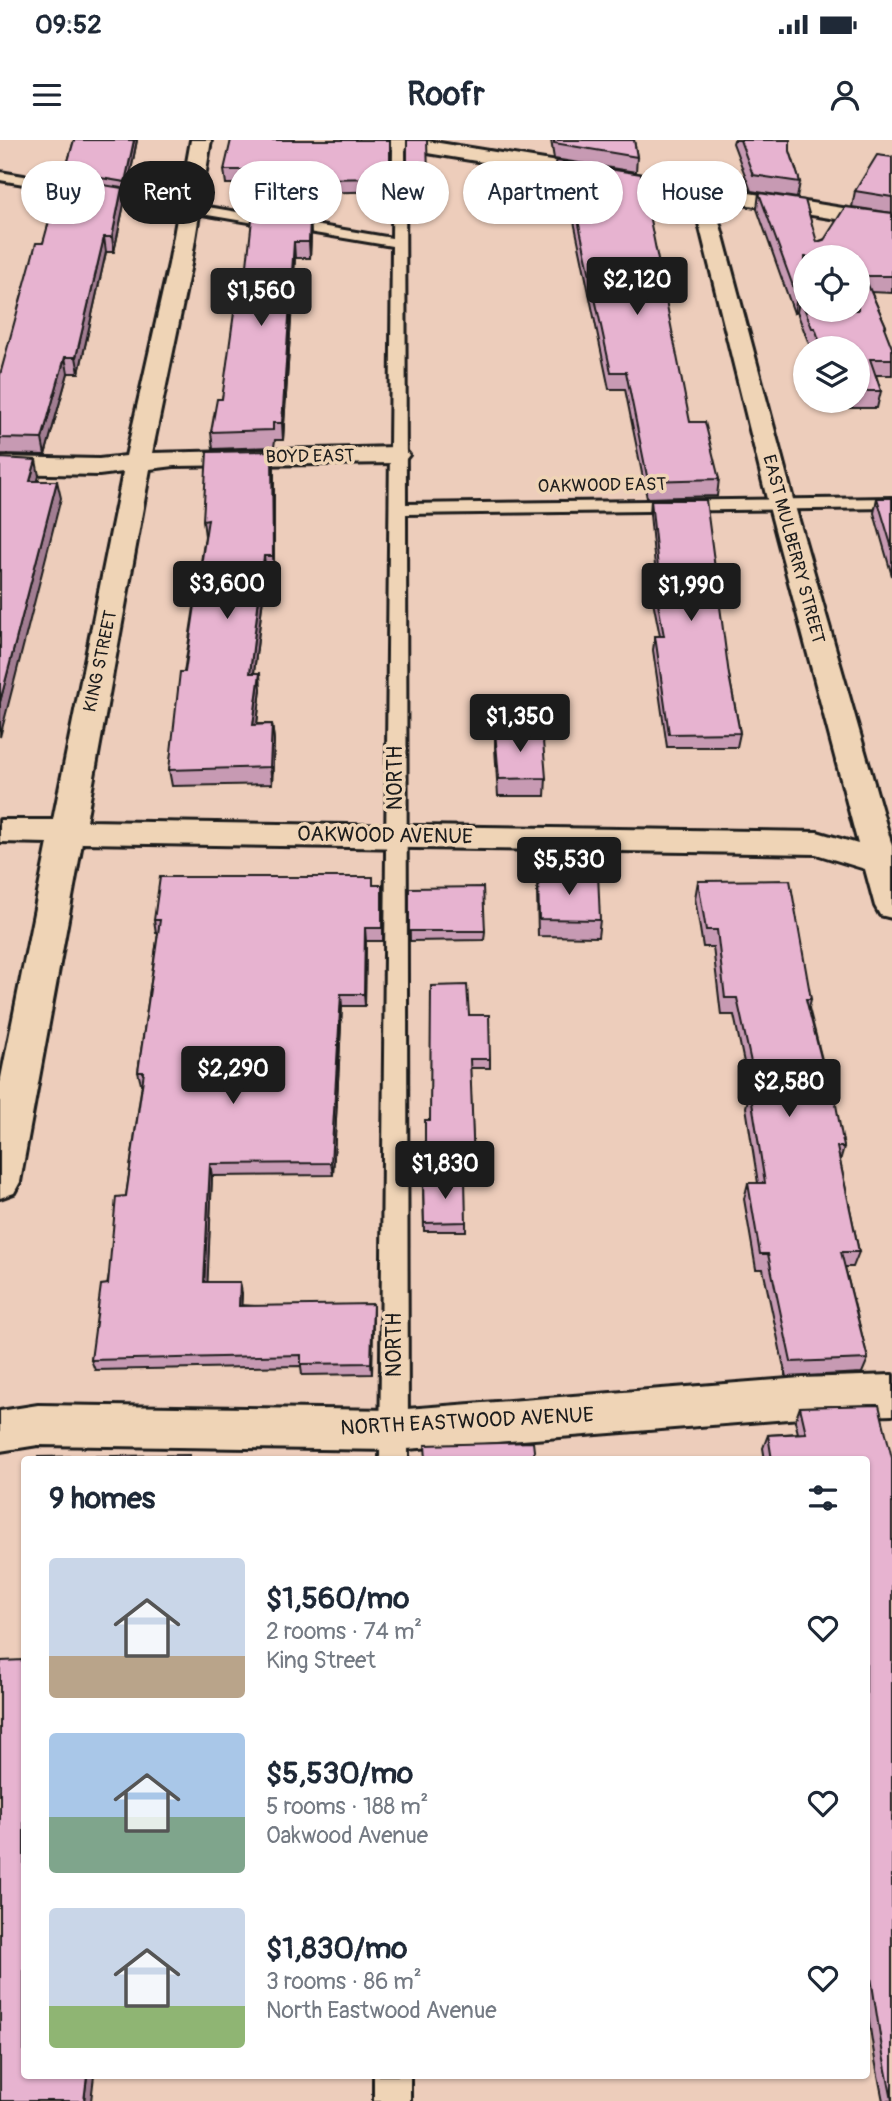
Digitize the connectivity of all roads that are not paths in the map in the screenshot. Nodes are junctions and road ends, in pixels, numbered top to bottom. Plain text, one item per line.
1 (201, 140) edge
2 (390, 140) edge
3 (198, 161) edge
4 (0, 176) edge
5 (637, 181) edge
6 (119, 197) edge
7 (747, 198) edge
8 (215, 214) edge
9 (892, 222) edge
10 (187, 224) edge
11 (709, 224) edge
12 (398, 243) junction
13 (396, 455) junction
14 (140, 461) junction
15 (0, 465) edge
16 (781, 503) junction
17 (892, 503) edge
18 (396, 509) junction
19 (0, 831) edge
20 (66, 832) junction
21 (395, 835) junction
22 (886, 863) edge
23 (892, 906) edge
24 (0, 1182) edge
25 (892, 1395) edge
26 (0, 1431) edge
27 (394, 1445) edge
28 (392, 2079) edge
29 (392, 2101) edge

1 - 3 street, KING STREET
2 - 5 street
2 - 12 lane, NORTH
4 - 6 lane
7 - 9 street
8 - 12 lane
10 - 14 street, KING STREET
11 - 16 street, EAST MULBERRY STREET
12 - 13 lane, NORTH
13 - 14 street, BOYD EAST
13 - 18 lane, NORTH
14 - 15 street, BOYD EAST
14 - 20 street, KING STREET
16 - 17 lane, OAKWOOD EAST
16 - 18 lane, OAKWOOD EAST
16 - 22 street, EAST MULBERRY STREET
18 - 21 lane, NORTH
19 - 20 street, OAKWOOD AVENUE
20 - 21 street, OAKWOOD AVENUE
20 - 24 street, KING STREET
21 - 22 street, OAKWOOD AVENUE
21 - 27 lane, NORTH
22 - 23 street, EAST MULBERRY STREET
25 - 27 street, NORTH EASTWOOD AVENUE
26 - 27 street, NORTH EASTWOOD AVENUE
28 - 29 lane

